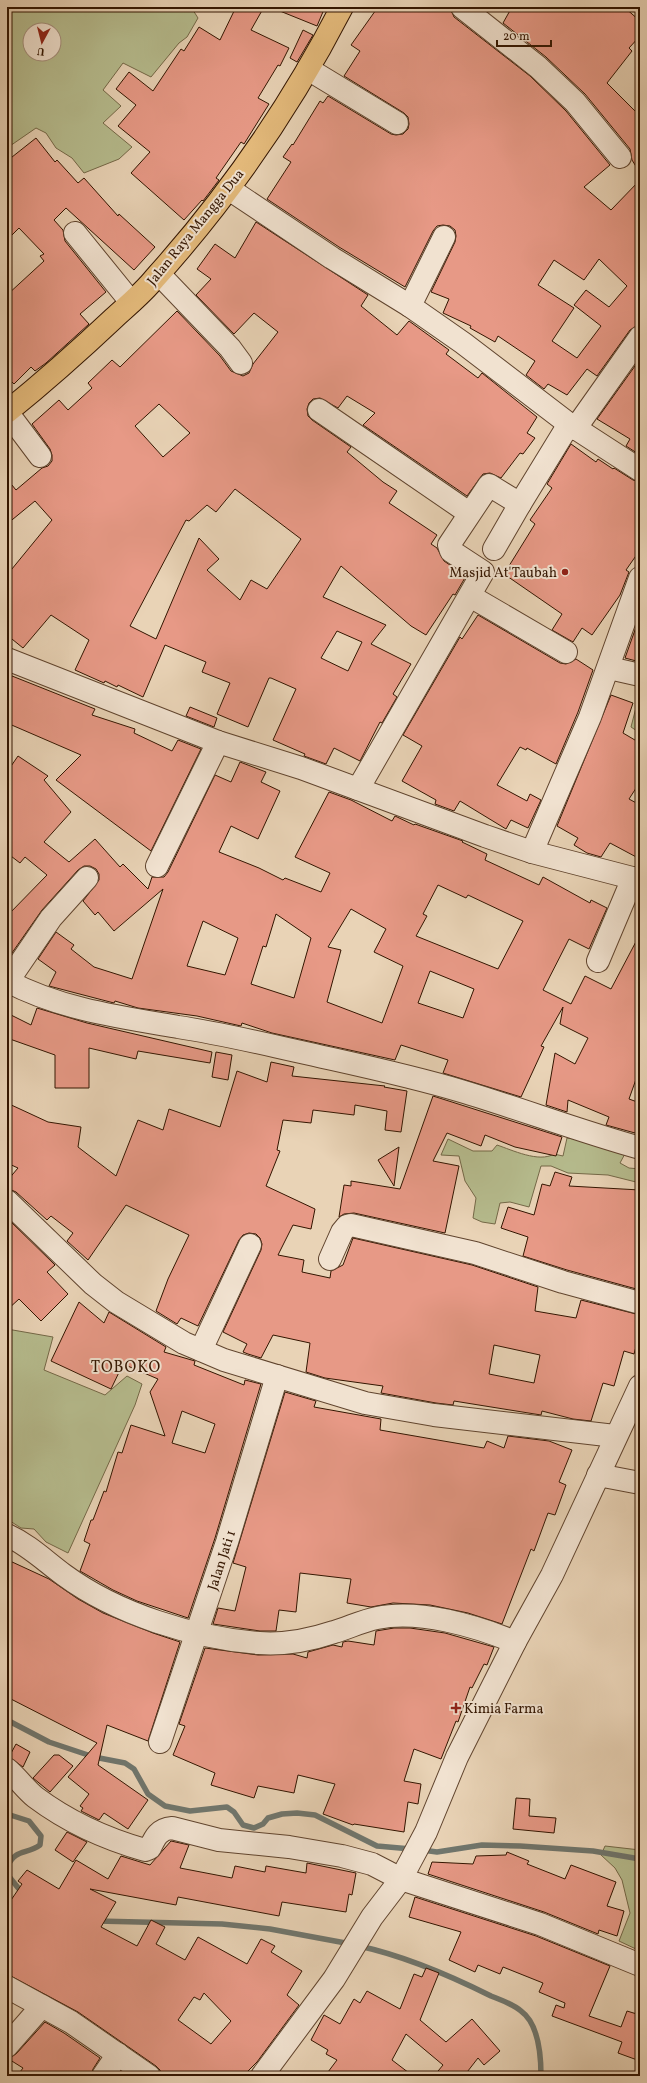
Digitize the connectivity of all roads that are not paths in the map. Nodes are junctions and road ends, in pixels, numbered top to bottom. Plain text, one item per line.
1 (342, 7) edge
2 (462, 7) edge
3 (308, 69) junction
4 (397, 123) dead end
5 (620, 157) dead end
6 (229, 189) junction
7 (74, 233) dead end
8 (444, 237) dead end
9 (159, 274) junction
10 (131, 302) junction
11 (410, 306) junction
12 (640, 336) edge
13 (241, 363) dead end
14 (319, 410) dead end
15 (7, 412) edge
16 (572, 426) junction
17 (40, 456) dead end
18 (640, 470) edge
19 (520, 504) junction
20 (469, 513) junction
21 (494, 549) dead end
22 (640, 578) edge
23 (470, 596) junction
24 (566, 652) dead end
25 (7, 659) edge
26 (609, 668) junction
27 (640, 675) edge
28 (218, 742) junction
29 (358, 789) junction
30 (532, 852) junction
31 (158, 866) dead end
32 (87, 878) dead end
33 (636, 879) edge
34 (598, 961) dead end
35 (7, 981) edge
36 (640, 1148) edge
37 (7, 1201) edge
38 (250, 1245) dead end
39 (330, 1259) dead end
40 (640, 1303) edge
41 (201, 1350) junction
42 (277, 1376) junction
43 (640, 1386) edge
44 (615, 1436) junction
45 (598, 1475) junction
46 (640, 1483) edge
47 (7, 1535) edge
48 (197, 1632) junction
49 (515, 1642) junction
50 (160, 1742) dead end
51 (7, 1769) edge
52 (405, 1870) junction
53 (640, 1965) edge
54 (7, 1987) edge
55 (42, 2006) junction
56 (7, 2046) edge
57 (118, 2054) junction
58 (103, 2076) edge
59 (149, 2076) edge
60 (262, 2076) edge

1 - 3 highway, Jalan Raya Mangga Dua
2 - 5 street
3 - 4 street
3 - 6 highway, Jalan Raya Mangga Dua
6 - 9 highway, Jalan Raya Mangga Dua
6 - 11 street
7 - 10 street
8 - 11 street
9 - 10 highway, Jalan Raya Mangga Dua
9 - 13 street
10 - 15 highway, Jalan Raya Mangga Dua
11 - 16 street
12 - 16 street
14 - 20 street
15 - 17 street
16 - 18 street
16 - 19 street
19 - 20 street
19 - 21 street
20 - 23 street
22 - 26 street
23 - 24 street
23 - 29 street
25 - 28 street
26 - 27 street
26 - 30 street
28 - 29 street
28 - 31 street
29 - 30 street
30 - 33 street
32 - 35 street
33 - 34 street
35 - 36 street
37 - 41 street
38 - 41 street
39 - 40 street
41 - 42 street
42 - 44 street
42 - 48 street, Jalan Jati 1
43 - 44 street
44 - 45 street
45 - 46 street
45 - 49 street
47 - 48 street
48 - 49 street
48 - 50 street, Jalan Jati 1
49 - 52 street
51 - 52 street
52 - 53 street
52 - 60 street
54 - 55 street
55 - 56 street
55 - 57 street
57 - 58 street
57 - 59 street

